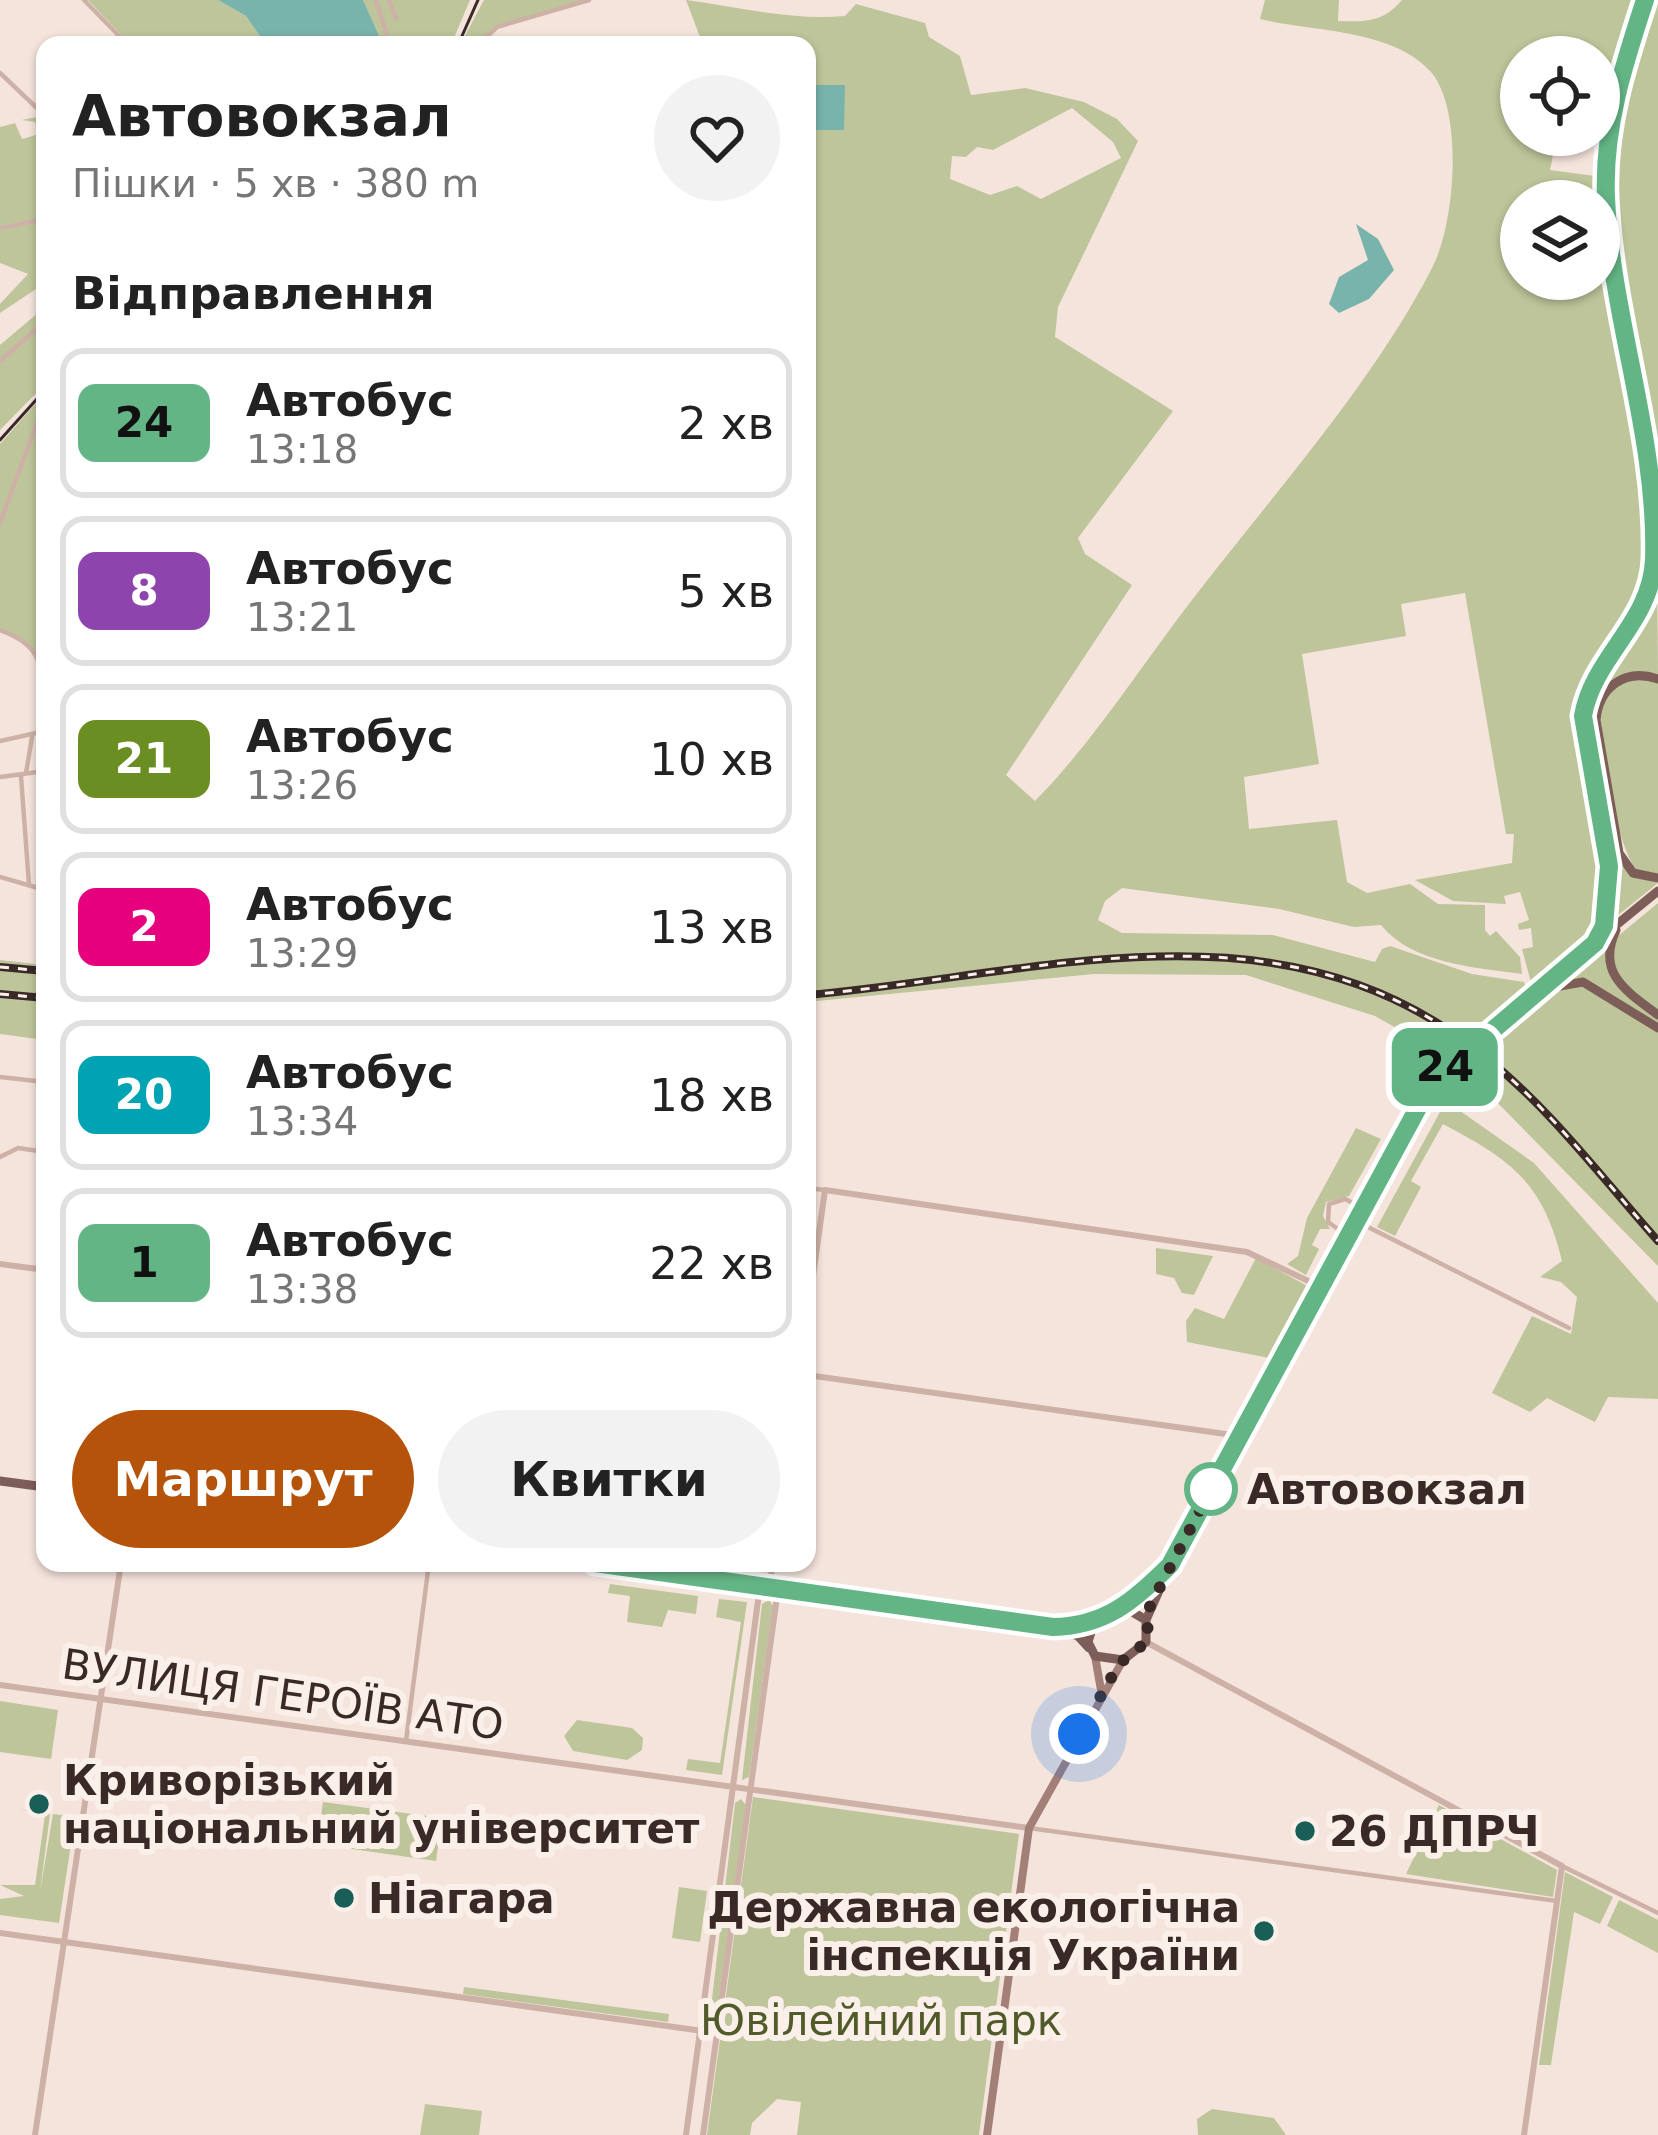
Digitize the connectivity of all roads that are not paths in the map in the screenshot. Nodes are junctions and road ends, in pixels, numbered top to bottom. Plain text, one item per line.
1 (84, 0) edge
2 (376, 0) edge
3 (388, 0) edge
4 (589, 0) edge
5 (1645, 0) edge
6 (396, 19) dead end
7 (119, 36) edge
8 (387, 36) edge
9 (484, 36) edge
10 (0, 73) edge
11 (36, 107) edge
12 (36, 221) edge
13 (0, 229) edge
14 (36, 329) edge
15 (0, 361) edge
16 (36, 425) edge
17 (1654, 501) junction
18 (0, 523) edge
19 (1658, 526) edge
20 (0, 630) edge
21 (36, 651) edge
22 (1658, 679) edge
23 (36, 734) edge
24 (32, 737) junction
25 (0, 741) edge
26 (36, 773) edge
27 (24, 775) junction
28 (0, 777) edge
29 (0, 877) edge
30 (1658, 878) edge
31 (29, 885) junction
32 (36, 887) edge
33 (1658, 891) edge
34 (1620, 923) junction
35 (1595, 943) junction
36 (1536, 991) junction
37 (1658, 1015) edge
38 (1658, 1028) edge
39 (0, 1076) edge
40 (36, 1081) edge
41 (36, 1151) edge
42 (0, 1157) edge
43 (816, 1189) edge
44 (825, 1190) junction
45 (1363, 1208) junction
46 (1356, 1221) junction
47 (1348, 1236) junction
48 (816, 1254) edge
49 (0, 1264) edge
50 (36, 1269) edge
51 (1321, 1287) junction
52 (1569, 1328) dead end
53 (816, 1376) edge
54 (1240, 1436) junction
55 (0, 1481) edge
56 (36, 1486) edge
57 (1170, 1565) junction
58 (121, 1572) edge
59 (428, 1572) edge
60 (660, 1572) edge
61 (771, 1572) edge
62 (769, 1587) junction
63 (1120, 1611) junction
64 (1146, 1620) junction
65 (1096, 1623) junction
66 (1053, 1627) junction
67 (1146, 1642) junction
68 (1092, 1652) junction
69 (1123, 1660) junction
70 (0, 1685) edge
71 (1101, 1693) junction
72 (101, 1699) junction
73 (406, 1741) junction
74 (734, 1787) junction
75 (751, 1789) junction
76 (1029, 1828) junction
77 (1562, 1866) junction
78 (1557, 1901) junction
79 (1658, 1913) edge
80 (0, 1934) edge
81 (64, 1942) junction
82 (700, 2031) junction
83 (717, 2033) junction
84 (35, 2135) edge
85 (686, 2135) edge
86 (703, 2135) edge
87 (987, 2135) edge
88 (1524, 2135) edge

1 - 7 street
2 - 8 street
3 - 6 street
4 - 9 street
5 - 17 main road
10 - 11 street
12 - 13 street
14 - 15 street
16 - 18 street
17 - 19 main road
17 - 35 main road
20 - 21 street
22 - 30 main road
23 - 24 street
24 - 25 street
24 - 27 street
26 - 27 street
27 - 28 street
27 - 31 street
29 - 31 street
31 - 32 street
33 - 34 main road
34 - 35 main road
34 - 37 main road
35 - 36 main road
36 - 38 main road
36 - 45 main road, bridge
39 - 40 street
41 - 42 street
43 - 44 street
44 - 48 street
44 - 51 street
45 - 46 main road
45 - 47 street
46 - 47 main road
46 - 52 street
47 - 51 main road
49 - 50 street
51 - 54 main road
53 - 54 street
54 - 57 main road
55 - 56 main road
57 - 63 main road
57 - 64 main road
58 - 72 street
59 - 73 street
60 - 62 main road
61 - 62 street
62 - 66 main road
62 - 74 street
62 - 75 street
63 - 64 main road
63 - 65 main road
64 - 67 main road
65 - 66 main road
65 - 68 main road
66 - 68 main road
67 - 69 main road
67 - 77 street
68 - 69 main road
68 - 71 main road
69 - 71 main road
70 - 72 street, ВУЛИЦЯ ГЕРОЇВ АТО
71 - 76 main road
72 - 73 street, ВУЛИЦЯ ГЕРОЇВ АТО
72 - 81 street
73 - 74 street, ВУЛИЦЯ ГЕРОЇВ АТО
74 - 75 street, ВУЛИЦЯ ГЕРОЇВ АТО
74 - 82 street
75 - 76 street, ВУЛИЦЯ ГЕРОЇВ АТО
75 - 83 street
76 - 78 street, ВУЛИЦЯ ГЕРОЇВ АТО
76 - 87 main road
77 - 78 street
77 - 79 street
78 - 88 street
80 - 81 street
81 - 82 street
81 - 84 street
82 - 83 street
82 - 85 street
83 - 86 street

